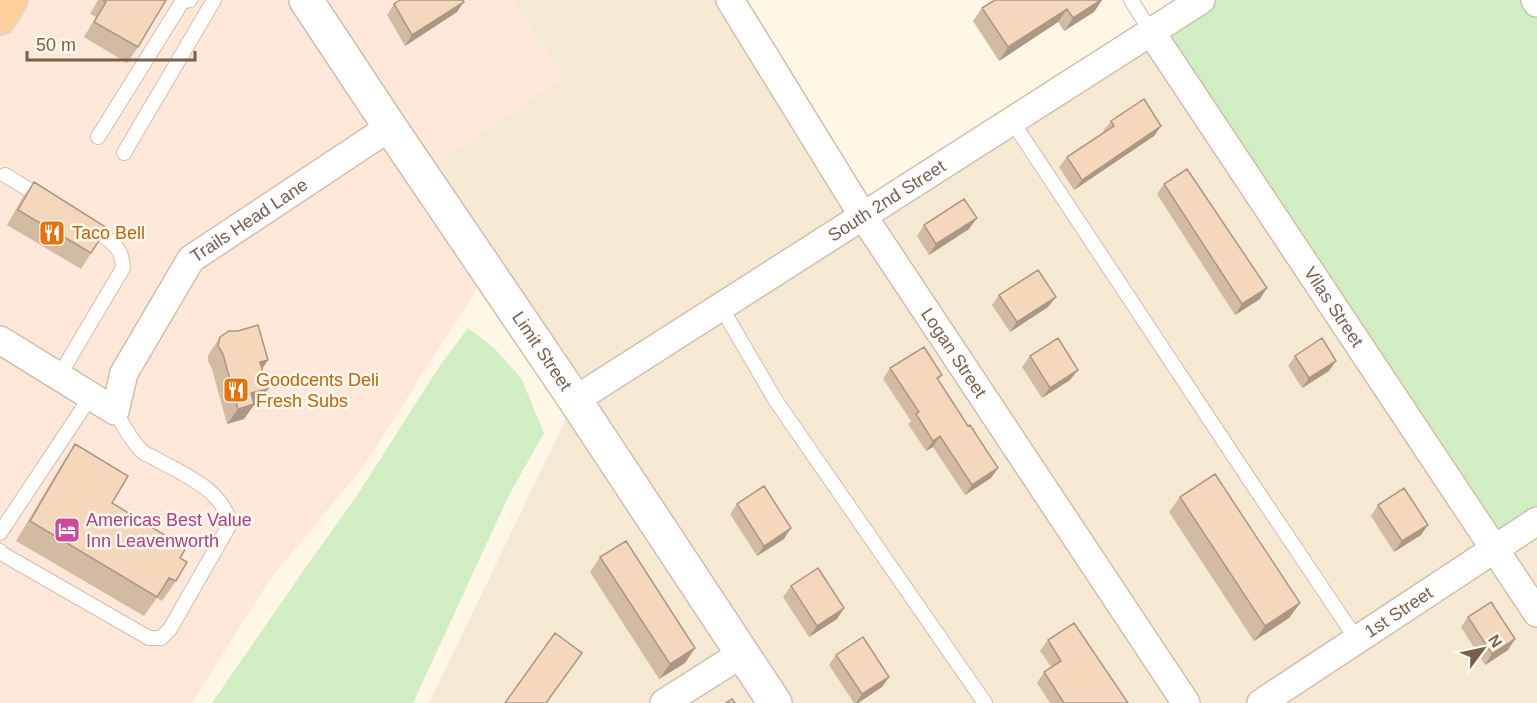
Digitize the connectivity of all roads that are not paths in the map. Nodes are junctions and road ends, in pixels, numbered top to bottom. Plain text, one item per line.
1 (11, 0) edge
2 (190, 0) edge
3 (214, 0) edge
4 (306, 0) edge
5 (730, 0) edge
6 (1131, 0) edge
7 (1201, 0) edge
8 (0, 18) edge
9 (1151, 32) junction
10 (1012, 121) junction
11 (390, 127) junction
12 (98, 137) dead end
13 (124, 153) dead end
14 (5, 175) dead end
15 (55, 206) edge
16 (863, 216) junction
17 (75, 219) edge
18 (722, 307) junction
19 (0, 340) edge
20 (58, 376) junction
21 (91, 396) junction
22 (575, 400) junction
23 (116, 411) junction
24 (1537, 521) edge
25 (0, 533) edge
26 (1495, 549) junction
27 (0, 551) edge
28 (1537, 613) edge
29 (1357, 640) junction
30 (743, 653) junction
31 (664, 703) edge
32 (775, 703) edge
33 (985, 703) edge
34 (1186, 703) edge
35 (1261, 703) edge

1 - 8 highway
2 - 12 lane
3 - 13 lane
4 - 11 street, Limit Street
5 - 16 street, Logan Street
6 - 9 lane, Vilas Street
7 - 9 street, South 2nd Street
9 - 10 street, South 2nd Street
9 - 26 street, Vilas Street
10 - 16 street, South 2nd Street
10 - 29 lane
11 - 22 street, Limit Street
11 - 23 street, Trails Head Lane
14 - 15 lane
16 - 18 street, South 2nd Street
16 - 34 street, Logan Street
17 - 20 lane
18 - 22 street, South 2nd Street
18 - 33 lane
19 - 20 street
20 - 21 street
21 - 23 street
21 - 25 lane
22 - 30 street, Limit Street
23 - 27 lane
24 - 26 street, 1st Street
26 - 28 street, Vilas Street
26 - 29 street, 1st Street
29 - 35 street, 1st Street
30 - 31 street
30 - 32 street, Limit Street

